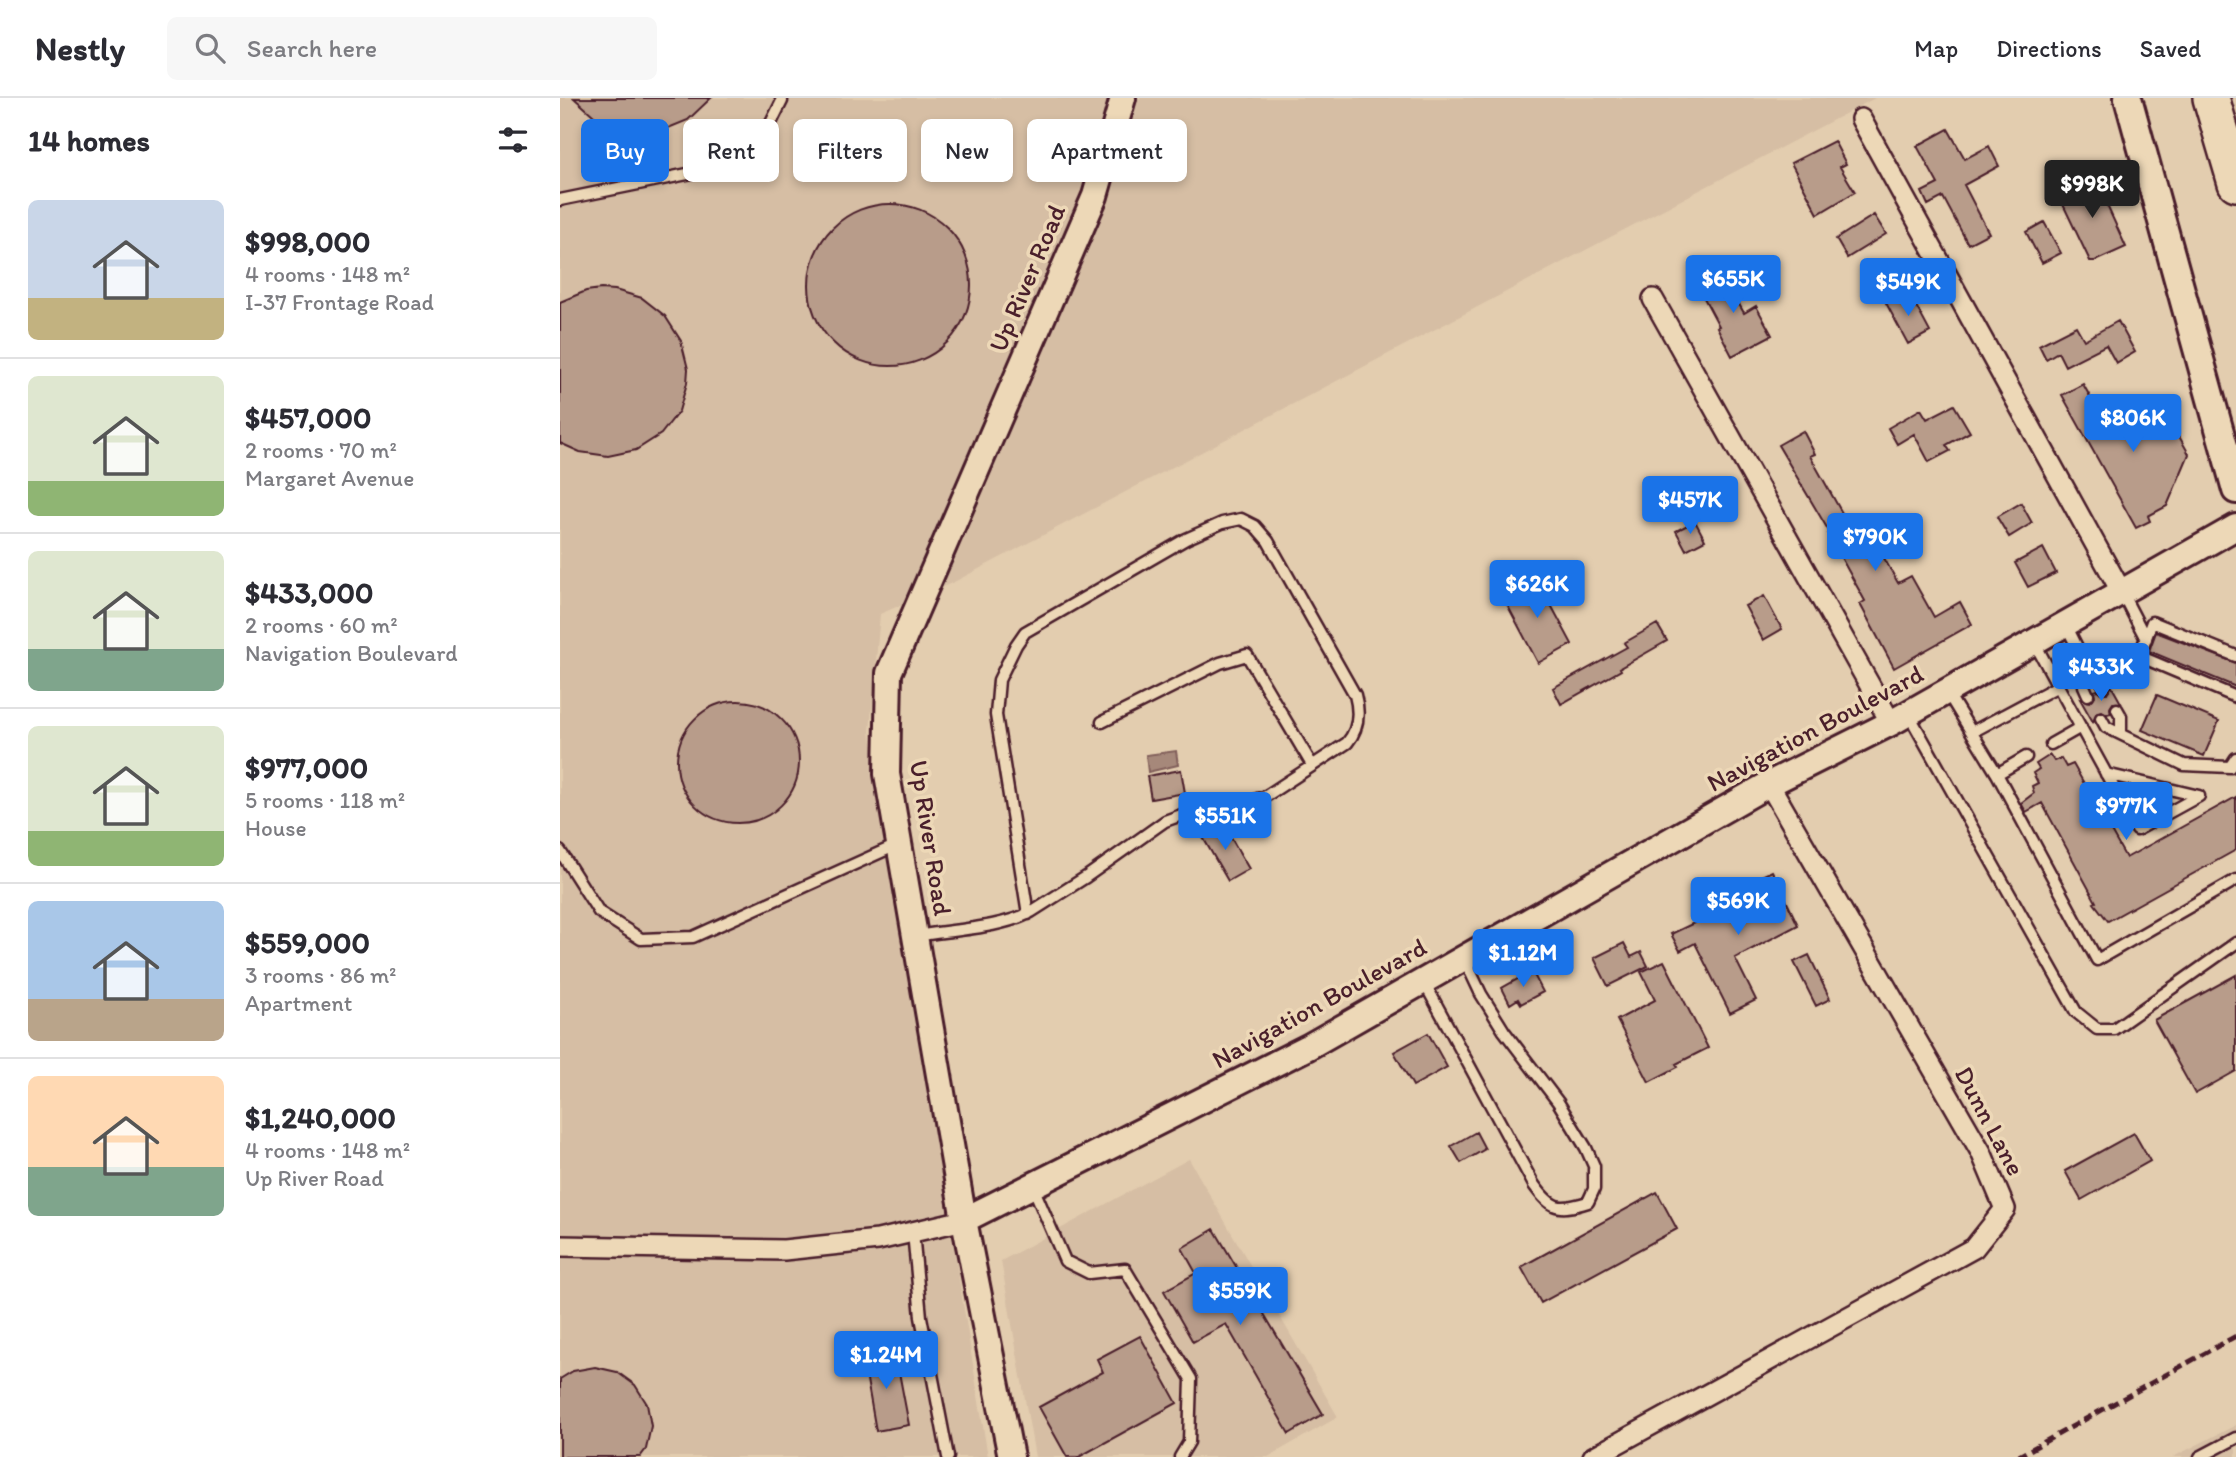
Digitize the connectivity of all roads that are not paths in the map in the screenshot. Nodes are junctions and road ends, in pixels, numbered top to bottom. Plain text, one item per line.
1 (781, 98) edge
2 (1123, 98) edge
3 (2128, 98) edge
4 (2211, 98) edge
5 (1861, 119) dead end
6 (2236, 183) edge
7 (560, 200) edge
8 (1653, 299) dead end
9 (2236, 490) edge
10 (2236, 527) edge
11 (2121, 591) junction
12 (2066, 625) junction
13 (2146, 639) junction
14 (2034, 641) junction
15 (2139, 656) junction
16 (2233, 657) edge
17 (2088, 669) junction
18 (2058, 686) junction
19 (1947, 691) junction
20 (2088, 695) dead end
21 (2236, 697) edge
22 (2117, 709) dead end
23 (1899, 718) junction
24 (2101, 718) dead end
25 (1102, 722) dead end
26 (2081, 727) junction
27 (1972, 732) junction
28 (2121, 734) junction
29 (2050, 744) dead end
30 (2025, 757) dead end
31 (2236, 758) edge
32 (1312, 765) junction
33 (1997, 774) junction
34 (2106, 774) junction
35 (1769, 784) junction
36 (900, 844) junction
37 (560, 850) edge
38 (2236, 880) edge
39 (1028, 914) junction
40 (915, 936) junction
41 (2236, 943) edge
42 (1464, 958) junction
43 (1424, 981) junction
44 (1032, 1186) junction
45 (964, 1220) junction
46 (913, 1232) junction
47 (560, 1246) edge
48 (2236, 1437) edge
49 (948, 1457) edge
50 (1011, 1457) edge
51 (1180, 1457) edge
52 (1593, 1457) edge
53 (2200, 1457) edge

1 - 7 lane
2 - 36 street, Up River Road
3 - 9 main road
4 - 6 highway
5 - 11 street
8 - 23 street
10 - 11 street, Navigation Boulevard
11 - 12 street, Navigation Boulevard
11 - 13 lane
12 - 14 street, Navigation Boulevard
12 - 17 lane
13 - 15 lane
13 - 16 lane
14 - 18 lane
14 - 19 street, Navigation Boulevard
15 - 17 lane
15 - 21 lane
17 - 20 lane
18 - 26 lane
18 - 27 lane
19 - 23 street, Navigation Boulevard
19 - 27 lane
22 - 28 lane
23 - 35 street, Navigation Boulevard
23 - 41 lane
24 - 28 lane
25 - 32 lane
26 - 29 lane
26 - 34 lane
27 - 33 lane
28 - 31 lane
30 - 33 lane
32 - 39 lane
32 - 39 lane
33 - 38 lane
34 - 34 lane
35 - 42 street, Navigation Boulevard
35 - 52 street, Dunn Lane
36 - 37 lane
36 - 40 street, Up River Road
39 - 40 lane
40 - 45 street, Up River Road
42 - 43 street, Navigation Boulevard
42 - 43 lane
43 - 44 street, Navigation Boulevard
44 - 45 street, Navigation Boulevard
44 - 51 lane
45 - 46 street, Navigation Boulevard
45 - 50 street, Up River Road
46 - 47 street, Navigation Boulevard
46 - 49 lane
48 - 53 lane

